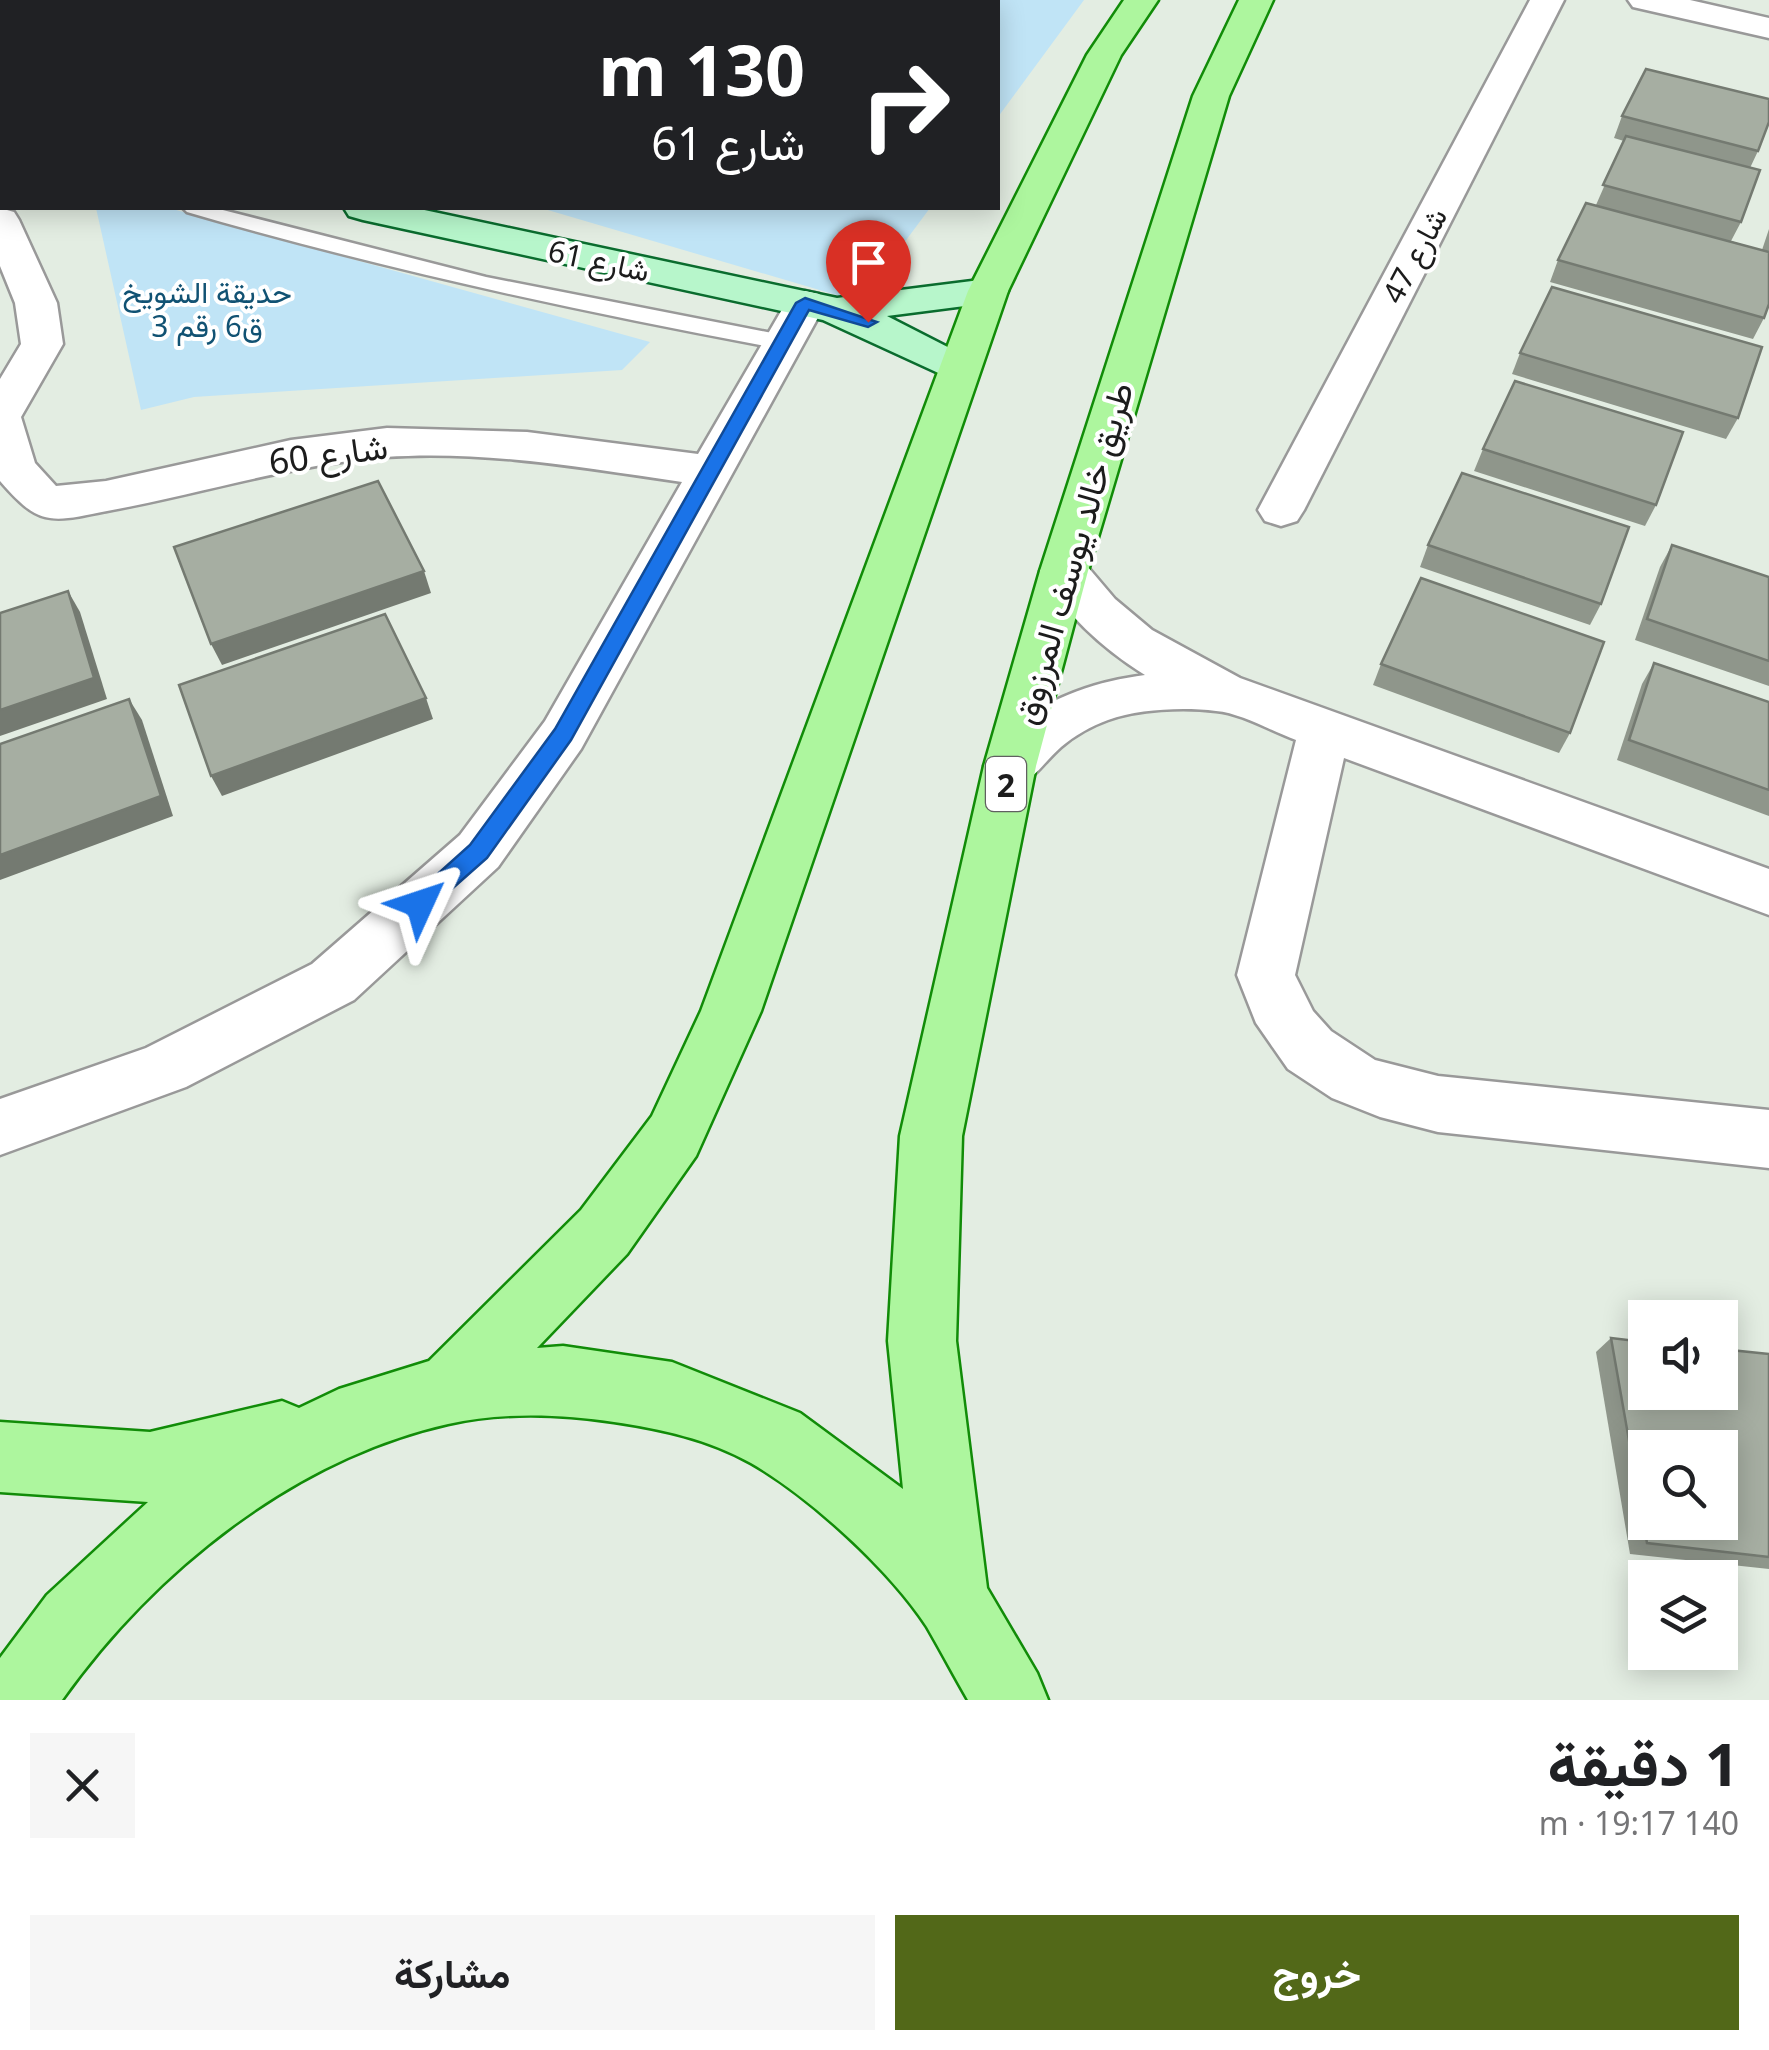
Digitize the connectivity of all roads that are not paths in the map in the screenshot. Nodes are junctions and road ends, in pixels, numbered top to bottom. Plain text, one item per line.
1 (1141, 0) edge
2 (1256, 0) edge
3 (1547, 0) edge
4 (1644, 0) edge
5 (1769, 28) edge
6 (201, 210) edge
7 (371, 210) edge
8 (0, 220) edge
9 (988, 290) junction
10 (807, 318) junction
11 (958, 369) junction
12 (0, 418) edge
13 (711, 471) junction
14 (1281, 510) dead end
15 (1064, 570) junction
16 (1222, 692) junction
17 (1324, 731) junction
18 (1010, 766) junction
19 (1769, 892) edge
20 (0, 1127) edge
21 (1769, 1139) edge
22 (450, 1389) junction
23 (339, 1424) junction
24 (0, 1457) edge
25 (951, 1598) junction
26 (1010, 1699) edge
27 (16, 1700) edge

1 - 9 main road
2 - 15 main road, طريق خالد يوسف المرزوق / 2
3 - 14 street, شارع 47
4 - 5 street
6 - 10 lane
7 - 10 street, شارع 61
8 - 12 street, شارع 60
9 - 10 street, شارع 61
9 - 11 main road
10 - 11 street, شارع 61
10 - 13 street
11 - 22 main road
12 - 13 street, شارع 60
13 - 20 street
15 - 16 street
15 - 18 main road, طريق خالد يوسف المرزوق / 2
16 - 17 street
16 - 18 street
17 - 19 street
17 - 21 street
18 - 25 main road, طريق خالد يوسف المرزوق / 2
22 - 23 main road
22 - 25 main road
23 - 24 main road
23 - 27 main road
25 - 26 main road

